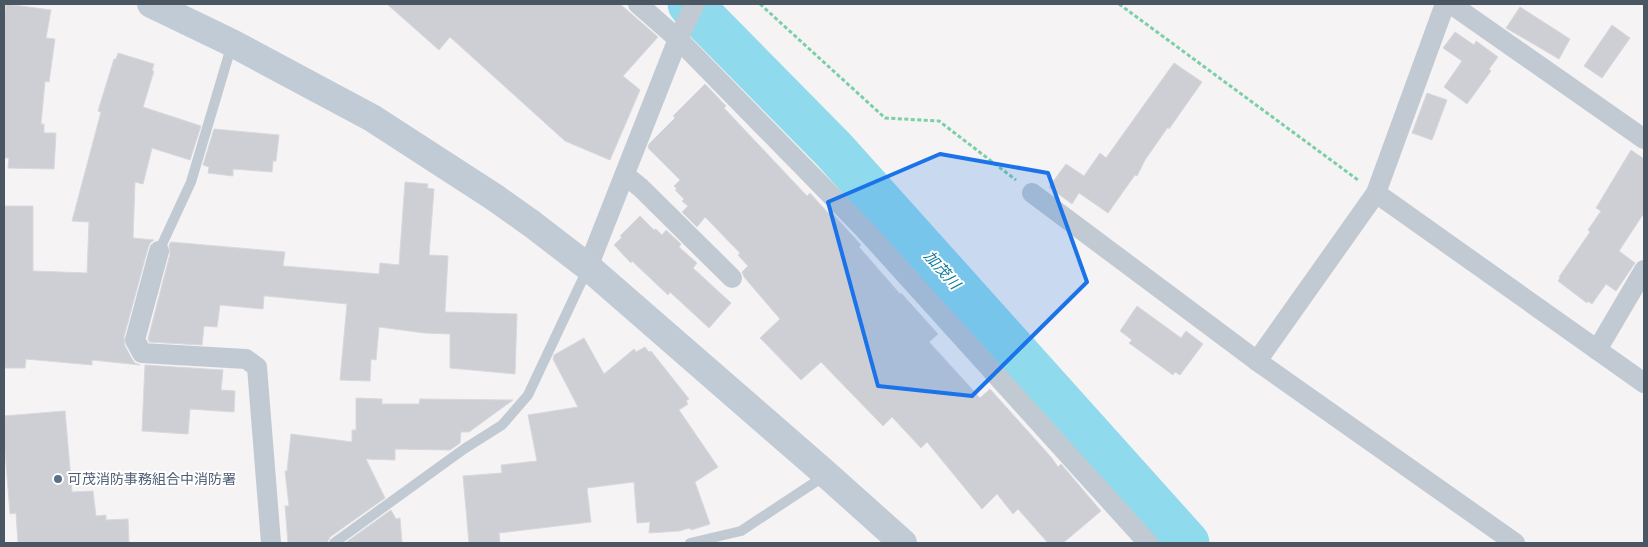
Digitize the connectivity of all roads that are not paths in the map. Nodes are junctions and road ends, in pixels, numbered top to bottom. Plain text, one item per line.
1 (151, 4) edge
2 (638, 4) edge
3 (1445, 4) edge
4 (1452, 4) edge
5 (686, 22) edge
6 (232, 43) junction
7 (1644, 138) edge
8 (624, 175) junction
9 (1032, 193) road end
10 (1376, 193) junction
11 (159, 251) joint
12 (588, 267) junction
13 (1644, 270) edge
14 (732, 278) dead end
15 (1597, 350) junction
16 (1257, 361) junction
17 (1644, 383) edge
18 (826, 474) junction
19 (271, 543) edge
20 (334, 543) edge
21 (690, 543) edge
22 (903, 543) edge
23 (1148, 543) edge
24 (1516, 543) edge

1 - 6 street
2 - 5 street
3 - 10 street
4 - 7 street
5 - 8 street
5 - 23 street
6 - 11 lane
6 - 12 street
8 - 12 street
8 - 14 street
9 - 16 street
10 - 15 street
10 - 16 street
11 - 19 street
12 - 18 street
12 - 20 lane
13 - 15 street
15 - 17 street
16 - 24 street
18 - 21 lane
18 - 22 street

